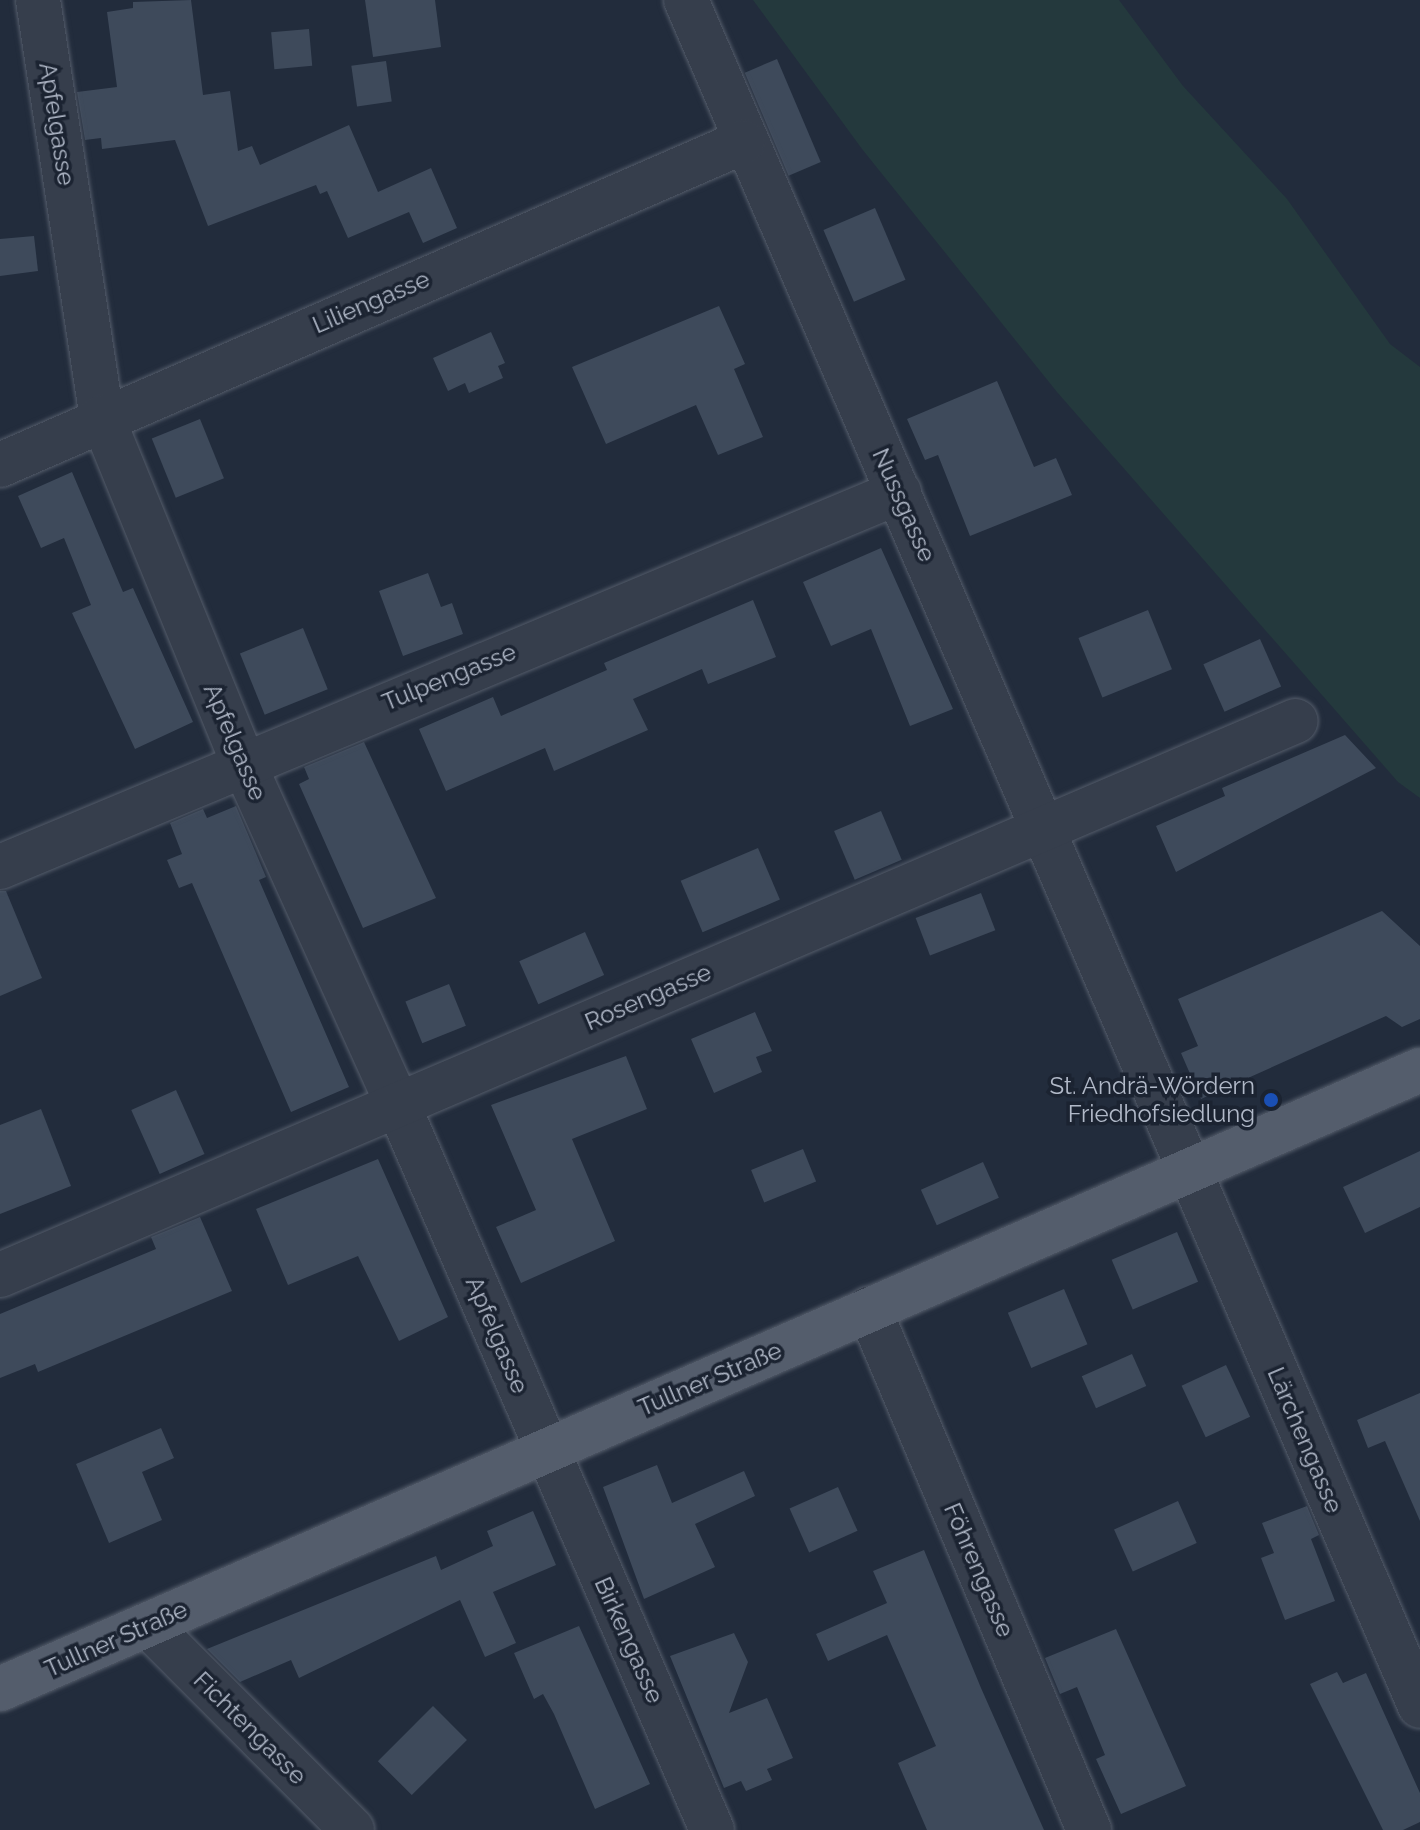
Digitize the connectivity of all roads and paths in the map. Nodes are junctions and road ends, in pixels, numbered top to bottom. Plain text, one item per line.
1 (38, 0) edge
2 (686, 0) edge
3 (743, 142) junction
4 (102, 417) junction
5 (0, 465) edge
6 (899, 492) junction
7 (1296, 721) dead end
8 (243, 762) junction
9 (1043, 827) junction
10 (0, 867) edge
11 (1122, 1009) joint
12 (1420, 1070) edge
13 (398, 1105) junction
14 (1190, 1173) junction
15 (0, 1275) edge
16 (869, 1309) junction
17 (546, 1450) junction
18 (148, 1625) junction
19 (0, 1689) edge
20 (1420, 1706) edge
21 (352, 1830) edge
22 (712, 1830) edge
23 (1089, 1830) edge

1 - 4 street, Apfelgasse
2 - 3 street, Nussgasse
3 - 4 street, Liliengasse
3 - 6 street, Nussgasse
4 - 5 street, Liliengasse
4 - 8 street, Apfelgasse
6 - 8 street, Tulpengasse
6 - 9 street, Nussgasse
7 - 9 street, Rosengasse
8 - 10 street, Tulpengasse
8 - 13 street, Apfelgasse
9 - 11 street, Nussgasse
9 - 13 street, Rosengasse
11 - 14 street, Lärchengasse
12 - 14 main road, Tullner Straße
13 - 15 street, Rosengasse
13 - 17 street, Apfelgasse
14 - 16 main road, Tullner Straße
14 - 20 street, Lärchengasse
16 - 17 main road, Tullner Straße
16 - 23 street, Föhrengasse
17 - 18 main road, Tullner Straße
17 - 22 street, Birkengasse
18 - 19 main road, Tullner Straße
18 - 21 street, Fichtengasse

